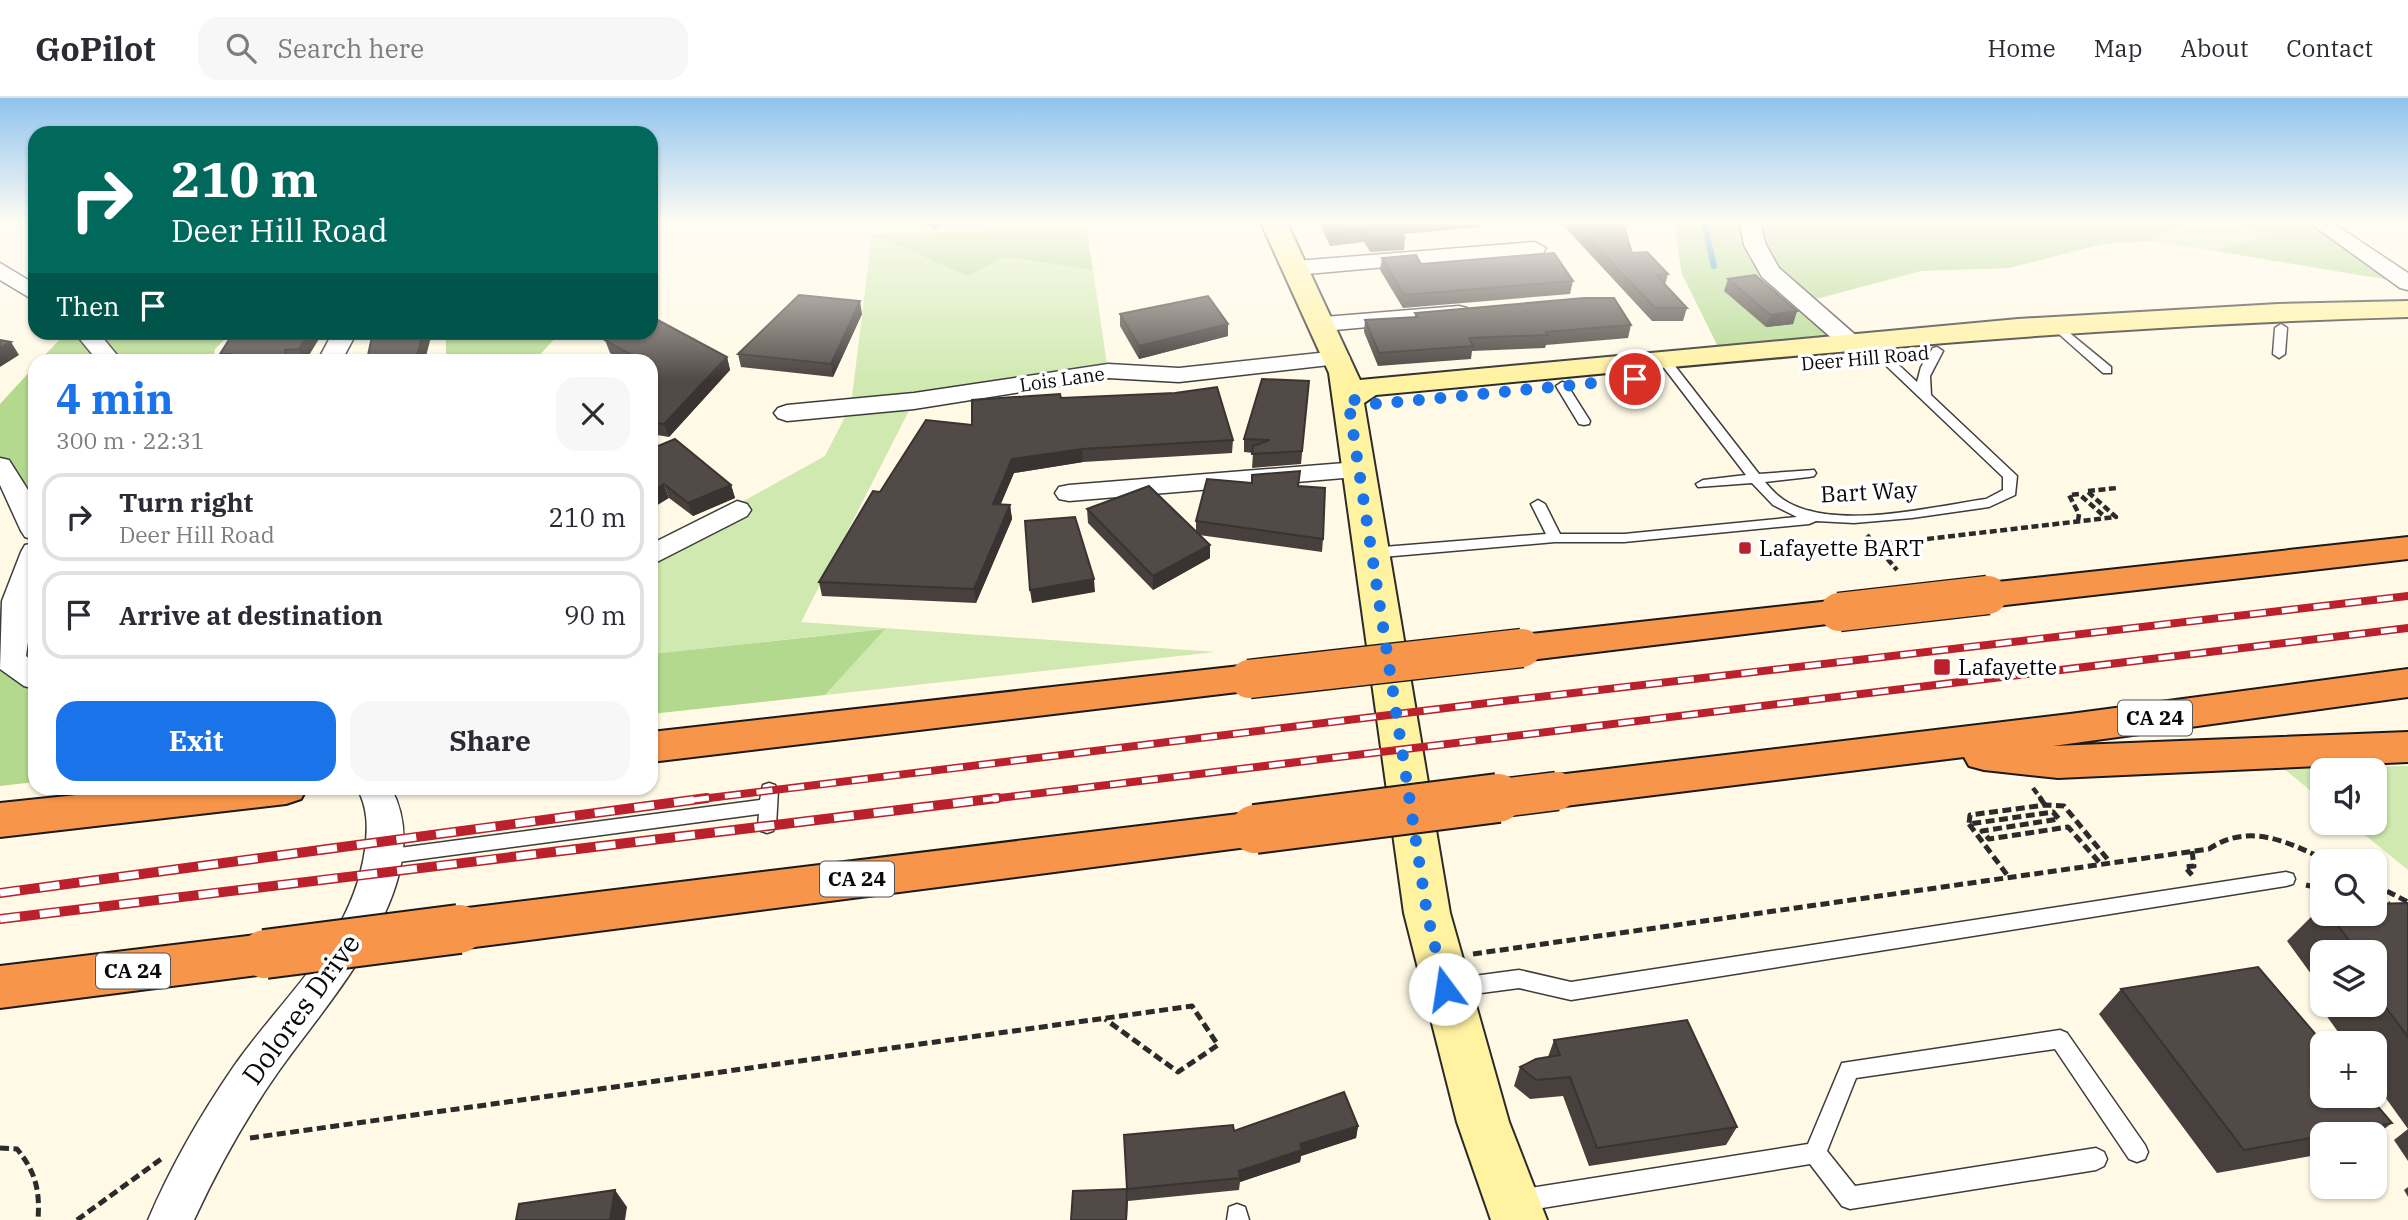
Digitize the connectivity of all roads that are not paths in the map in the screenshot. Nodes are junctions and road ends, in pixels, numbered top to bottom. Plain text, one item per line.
1 (8, 275) edge
2 (1300, 275) edge
3 (1774, 275) edge
4 (28, 289) edge
5 (2408, 309) edge
6 (1476, 312) edge
7 (1324, 324) junction
8 (2408, 328) edge
9 (2064, 332) junction
10 (92, 340) edge
11 (1851, 343) junction
12 (1937, 351) junction
13 (104, 354) edge
14 (1722, 355) junction
15 (1882, 356) junction
16 (1338, 358) junction
17 (1670, 368) junction
18 (2106, 370) dead end
19 (1562, 386) junction
20 (1359, 393) junction
21 (1925, 394) junction
22 (787, 413) dead end
23 (1584, 421) dead end
24 (0, 466) edge
25 (1357, 470) junction
26 (1808, 473) dead end
27 (1756, 478) junction
28 (1703, 484) dead end
29 (1069, 492) dead end
30 (1538, 504) dead end
31 (737, 510) dead end
32 (28, 516) edge
33 (1818, 519) junction
34 (1555, 538) junction
35 (2408, 548) edge
36 (658, 552) edge
37 (1371, 553) junction
38 (28, 571) edge
39 (28, 673) edge
40 (2408, 683) edge
41 (658, 746) edge
42 (2408, 747) edge
43 (1902, 748) junction
44 (221, 795) edge
45 (378, 795) edge
46 (0, 820) edge
47 (767, 826) dead end
48 (384, 857) junction
49 (2286, 879) dead end
50 (0, 987) edge
51 (1445, 989) junction
52 (1815, 1153) junction
53 (2137, 1153) dead end
54 (2096, 1158) dead end
55 (1515, 1211) edge
56 (171, 1220) edge

1 - 4 street
2 - 7 street
3 - 11 street
5 - 9 street, Deer Hill Road
6 - 7 street
7 - 16 street
8 - 9 street, Deer Hill Road
9 - 11 street, Deer Hill Road
9 - 12 street, Deer Hill Road
9 - 18 lane
10 - 13 street
11 - 14 street, Deer Hill Road
11 - 15 street
12 - 15 street, Deer Hill Road
12 - 21 lane
14 - 17 street, Deer Hill Road
14 - 20 street, Deer Hill Road
15 - 17 street, Deer Hill Road
15 - 21 lane, Bart Way
16 - 20 street
16 - 22 street, Lois Lane
17 - 19 street, Deer Hill Road
17 - 20 street, Deer Hill Road
17 - 27 lane, Bart Way
19 - 20 street, Deer Hill Road
19 - 23 lane
20 - 25 street
21 - 33 lane, Bart Way
24 - 32 street
25 - 29 street
25 - 37 street
26 - 27 lane
27 - 28 lane
27 - 33 lane, Bart Way
30 - 34 lane
31 - 36 street
33 - 34 lane
34 - 37 lane
35 - 41 highway, bridge
37 - 51 street
38 - 39 street
40 - 43 highway, CA 24
42 - 43 highway
43 - 50 highway, CA 24, bridge
44 - 46 highway
45 - 48 street, Dolores Drive
47 - 48 lane
48 - 56 street, Dolores Drive
49 - 51 lane
51 - 55 street
52 - 53 lane
52 - 54 lane
52 - 55 lane

